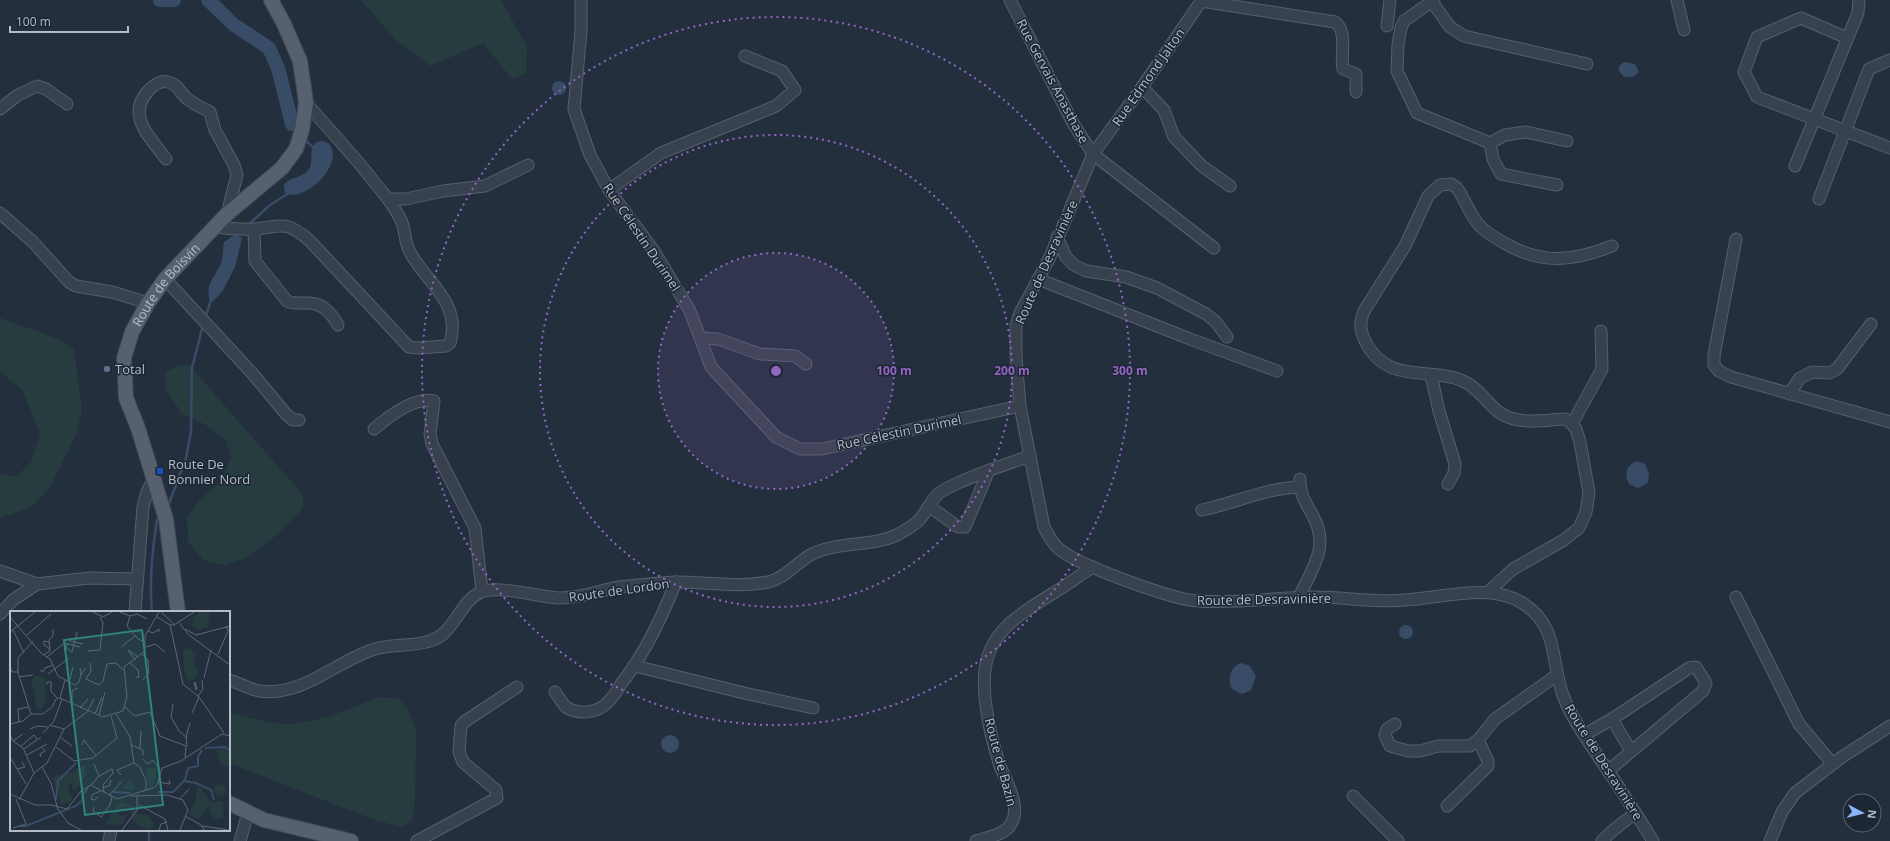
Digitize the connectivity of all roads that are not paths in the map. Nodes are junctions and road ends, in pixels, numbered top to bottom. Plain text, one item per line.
1 (271, 0) edge
2 (581, 0) edge
3 (1010, 0) edge
4 (1390, 0) edge
5 (1677, 0) edge
6 (1859, 0) edge
7 (1202, 1) edge
8 (1433, 1) edge
9 (1387, 26) dead end
10 (1684, 30) dead end
11 (1847, 38) junction
12 (745, 56) dead end
13 (1890, 60) edge
14 (1587, 64) dead end
15 (1142, 87) junction
16 (1356, 92) dead end
17 (306, 102) junction
18 (67, 104) dead end
19 (0, 109) edge
20 (1814, 118) junction
21 (1846, 130) junction
22 (1567, 141) dead end
23 (1490, 143) junction
24 (1890, 148) edge
25 (1093, 154) junction
26 (166, 159) dead end
27 (528, 165) dead end
28 (1795, 166) dead end
29 (1557, 185) dead end
30 (1230, 186) dead end
31 (609, 190) junction
32 (388, 199) junction
33 (1819, 199) dead end
34 (0, 213) edge
35 (226, 214) junction
36 (213, 227) junction
37 (254, 229) junction
38 (1058, 237) junction
39 (1736, 239) dead end
40 (1612, 246) dead end
41 (1214, 248) dead end
42 (165, 279) junction
43 (1038, 279) junction
44 (148, 303) junction
45 (1871, 324) dead end
46 (338, 325) dead end
47 (1601, 331) dead end
48 (1227, 337) dead end
49 (700, 338) junction
50 (806, 364) dead end
51 (1277, 371) dead end
52 (1431, 375) junction
53 (1789, 394) junction
54 (1020, 406) junction
55 (299, 420) dead end
56 (1890, 422) edge
57 (1572, 424) junction
58 (374, 429) dead end
59 (1030, 456) junction
60 (989, 470) junction
61 (153, 480) junction
62 (1448, 484) dead end
63 (929, 506) junction
64 (1202, 510) dead end
65 (1071, 557) junction
66 (1093, 567) junction
67 (0, 571) edge
68 (136, 579) junction
69 (1075, 579) junction
70 (676, 582) junction
71 (37, 584) junction
72 (482, 591) junction
73 (1488, 592) junction
74 (1736, 596) dead end
75 (1298, 597) junction
76 (135, 611) edge
77 (178, 611) edge
78 (0, 614) edge
79 (635, 666) junction
80 (1557, 675) junction
81 (230, 680) edge
82 (516, 687) dead end
83 (555, 692) dead end
84 (813, 708) dead end
85 (1612, 719) junction
86 (1395, 724) dead end
87 (1890, 726) edge
88 (1584, 735) junction
89 (1478, 740) junction
90 (1631, 751) junction
91 (1832, 763) junction
92 (1608, 771) junction
93 (1354, 796) dead end
94 (230, 804) edge
95 (1447, 806) dead end
96 (248, 813) junction
97 (1635, 813) junction
98 (111, 831) edge
99 (109, 841) edge
100 (240, 841) edge
101 (351, 841) edge
102 (417, 841) edge
103 (976, 841) edge
104 (1398, 841) edge
105 (1602, 841) edge
106 (1654, 841) edge
107 (1770, 841) edge

1 - 17 main road, Route de Boisvin
2 - 31 street, Rue Célestin Durimel
3 - 25 street, Rue Gervais Anasthase
4 - 9 street
5 - 10 street
6 - 11 street
7 - 15 street, Rue Edmond Jalton
7 - 16 street
8 - 14 street
8 - 23 street
11 - 20 street
11 - 20 street
12 - 31 street
13 - 21 street
15 - 25 street, Rue Edmond Jalton
15 - 30 street
17 - 32 street
17 - 35 main road, Route de Boisvin
18 - 19 street
20 - 21 street
20 - 28 street
21 - 24 street
21 - 33 street
22 - 23 street
23 - 29 street
25 - 38 street, Route de Desravinière
25 - 41 street, Rue Gervais Anasthase
26 - 35 street
27 - 32 street
31 - 49 street, Rue Célestin Durimel
32 - 37 street
34 - 44 street
35 - 36 main road, Route de Boisvin
36 - 37 street
36 - 42 main road, Route de Boisvin
37 - 46 street
38 - 43 street, Route de Desravinière
38 - 48 street
39 - 53 street
40 - 52 street
42 - 44 main road, Route de Boisvin
42 - 55 street
43 - 51 street
43 - 54 street, Route de Desravinière
44 - 61 main road, Route de Boisvin
45 - 53 street
47 - 57 street
49 - 50 street
49 - 54 street, Rue Célestin Durimel
52 - 57 street
52 - 62 street
53 - 56 street
54 - 59 street, Route de Desravinière
57 - 73 street
58 - 72 street
59 - 60 street, Route de Lordon
59 - 65 street, Route de Desravinière
60 - 63 street, Route de Lordon
60 - 63 street
61 - 68 street
61 - 77 main road, Route de Boisvin
63 - 70 street, Route de Lordon
64 - 75 street
65 - 66 street, Route de Desravinière
65 - 69 street
66 - 69 street, Route de Bazin
66 - 75 street, Route de Desravinière
67 - 71 street
68 - 71 street
68 - 76 street
69 - 103 street, Route de Bazin
70 - 72 street, Route de Lordon
70 - 79 street
71 - 78 street
72 - 81 street
73 - 75 street, Route de Desravinière
73 - 80 street, Route de Desravinière
74 - 91 street
79 - 83 street
79 - 84 street
80 - 88 street, Route de Desravinière
80 - 89 street
82 - 102 street
85 - 88 street
85 - 90 street
85 - 90 street
86 - 89 street
87 - 91 street
88 - 92 street, Route de Desravinière
89 - 95 street
90 - 92 street
91 - 107 street
92 - 97 street, Route de Desravinière
93 - 104 street
94 - 96 main road
96 - 100 street
96 - 101 main road
97 - 105 street
97 - 106 street, Route de Desravinière
98 - 99 street

